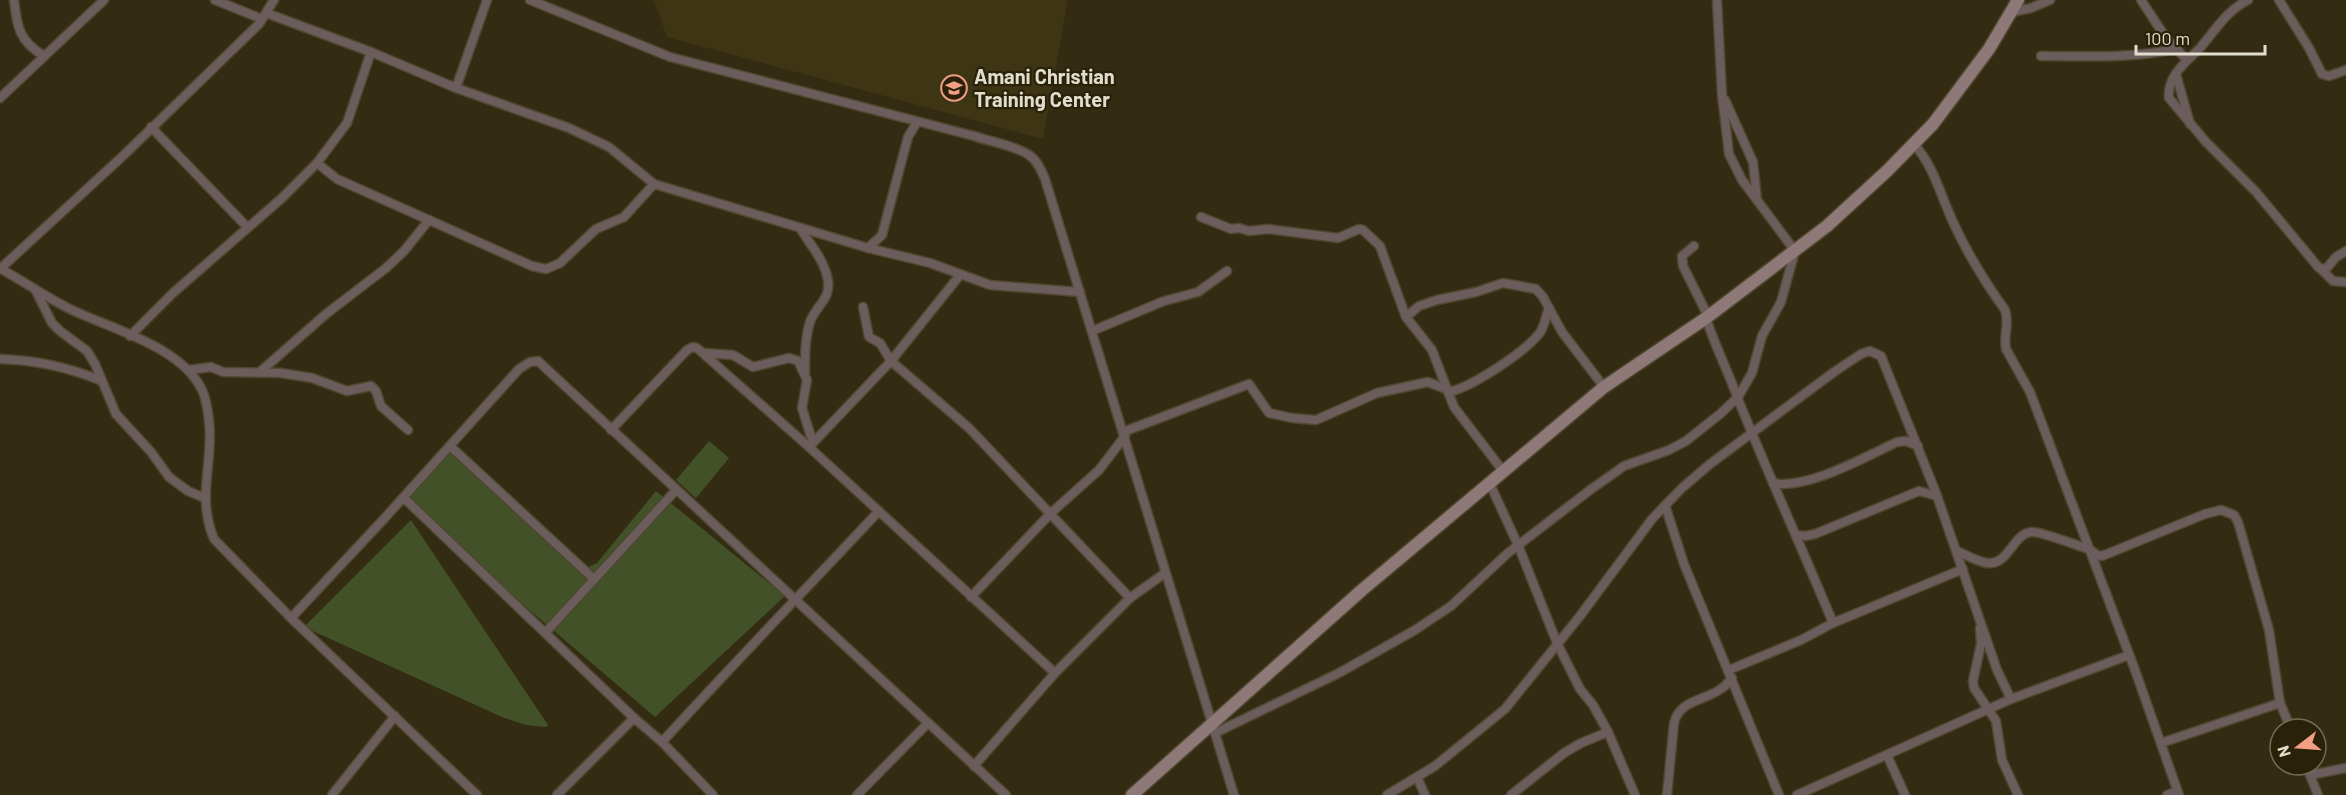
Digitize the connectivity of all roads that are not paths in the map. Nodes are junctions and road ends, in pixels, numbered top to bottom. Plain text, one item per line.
1 (14, 0) edge
2 (104, 0) edge
3 (215, 0) edge
4 (274, 0) edge
5 (487, 0) edge
6 (530, 0) edge
7 (1717, 0) edge
8 (2018, 0) edge
9 (2050, 0) edge
10 (2141, 0) edge
11 (2248, 0) edge
12 (2279, 0) edge
13 (2237, 3) edge
14 (2011, 12) junction
15 (264, 16) junction
16 (2175, 50) junction
17 (371, 52) junction
18 (44, 56) junction
19 (2041, 56) dead end
20 (2186, 59) junction
21 (2346, 70) edge
22 (2176, 74) junction
23 (456, 88) junction
24 (1722, 95) junction
25 (0, 98) edge
26 (917, 122) junction
27 (2190, 124) junction
28 (151, 127) junction
29 (1913, 143) junction
30 (317, 163) junction
31 (654, 184) junction
32 (1757, 201) junction
33 (1201, 217) dead end
34 (429, 220) junction
35 (246, 227) junction
36 (800, 228) junction
37 (1694, 246) dead end
38 (868, 248) junction
39 (1795, 251) junction
40 (2346, 251) edge
41 (0, 269) edge
42 (2322, 270) junction
43 (1227, 271) dead end
44 (960, 275) junction
45 (2346, 282) edge
46 (36, 290) junction
47 (1080, 292) junction
48 (863, 307) dead end
49 (1550, 308) junction
50 (1406, 316) junction
51 (1707, 317) junction
52 (1092, 331) junction
53 (130, 336) junction
54 (704, 353) junction
55 (0, 359) edge
56 (891, 361) junction
57 (188, 370) junction
58 (261, 371) junction
59 (805, 374) junction
60 (102, 381) junction
61 (1604, 387) junction
62 (1447, 391) junction
63 (1738, 397) junction
64 (408, 430) dead end
65 (611, 430) junction
66 (1124, 434) junction
67 (1751, 435) junction
68 (811, 445) junction
69 (450, 446) junction
70 (1918, 446) junction
71 (1503, 471) junction
72 (1489, 482) junction
73 (1773, 483) junction
74 (676, 490) junction
75 (1937, 496) junction
76 (205, 498) junction
77 (404, 498) junction
78 (1665, 505) junction
79 (879, 511) junction
80 (1051, 513) junction
81 (1796, 535) junction
82 (1518, 546) junction
83 (2089, 549) junction
84 (1957, 551) junction
85 (1963, 569) junction
86 (1166, 573) junction
87 (594, 579) junction
88 (971, 597) junction
89 (1130, 598) junction
90 (795, 601) junction
91 (1978, 615) junction
92 (291, 618) junction
93 (1833, 623) junction
94 (545, 633) junction
95 (1557, 643) junction
96 (2129, 655) junction
97 (1055, 673) junction
98 (1730, 674) junction
99 (2012, 699) junction
100 (2280, 703) junction
101 (1989, 709) junction
102 (395, 716) junction
103 (2286, 717) edge
104 (634, 718) junction
105 (928, 723) junction
106 (1214, 729) junction
107 (1608, 732) junction
108 (662, 742) junction
109 (2161, 744) junction
110 (1887, 754) junction
111 (974, 766) junction
112 (2346, 768) edge
113 (2328, 772) edge
114 (1417, 777) junction
115 (2311, 777) edge
116 (2178, 793) edge
117 (332, 795) edge
118 (477, 795) edge
119 (557, 795) edge
120 (713, 795) edge
121 (857, 795) edge
122 (1006, 795) edge
123 (1132, 795) edge
124 (1234, 795) edge
125 (1387, 795) edge
126 (1425, 795) edge
127 (1511, 795) edge
128 (1635, 795) edge
129 (1667, 795) edge
130 (1779, 795) edge
131 (1797, 795) edge
132 (1905, 795) edge
133 (2018, 795) edge
134 (2167, 795) edge
135 (2318, 795) edge

1 - 18 street
2 - 18 street
3 - 15 street
4 - 15 street
5 - 23 street
6 - 26 street
7 - 24 street
8 - 14 street
9 - 14 street
10 - 16 street
11 - 13 street
12 - 21 street
13 - 20 street
14 - 29 street
15 - 17 street
15 - 28 street
16 - 19 street
16 - 20 street
17 - 23 street
17 - 30 street
18 - 25 street
20 - 22 street
22 - 27 street
22 - 27 street
23 - 31 street
24 - 32 street
24 - 32 street
26 - 38 street
26 - 47 street
27 - 42 street
28 - 35 street
28 - 41 street
29 - 39 street
29 - 83 street
30 - 34 street
30 - 35 street
31 - 34 street
31 - 36 street
32 - 39 street
33 - 50 street
34 - 58 street
35 - 53 street
36 - 38 street
36 - 59 street
37 - 51 street
38 - 44 street
39 - 51 street
39 - 63 street
40 - 42 street
41 - 46 street
42 - 45 street
43 - 52 street
44 - 47 street
44 - 56 street
46 - 53 street
46 - 60 street
47 - 52 street
48 - 56 street
49 - 50 street
49 - 61 street
49 - 62 street
50 - 62 street
51 - 61 street
51 - 63 street
52 - 66 street
53 - 57 street
54 - 59 street
54 - 65 street
54 - 68 street
55 - 60 street
56 - 68 street
56 - 80 street
57 - 58 street
57 - 76 street
58 - 64 street
59 - 68 street
60 - 76 street
61 - 71 street
62 - 66 street
62 - 71 street
63 - 67 street
63 - 82 street
65 - 69 street
65 - 74 street
66 - 80 street
66 - 86 street
67 - 70 street
67 - 73 street
67 - 78 street
68 - 79 street
69 - 77 street
69 - 87 street
70 - 73 street
70 - 75 street
71 - 72 street
72 - 82 street
72 - 106 street
73 - 81 street
74 - 87 street
74 - 90 street
75 - 81 street
75 - 84 street
76 - 92 street
77 - 92 street
77 - 94 street
78 - 95 street
78 - 98 street
79 - 88 street
79 - 90 street
80 - 88 street
80 - 89 street
81 - 93 street
82 - 95 street
82 - 106 street
83 - 84 street
83 - 96 street
83 - 100 street
84 - 85 street
85 - 91 street
85 - 93 street
86 - 89 street
86 - 106 street
87 - 94 street
88 - 97 street
89 - 97 street
90 - 105 street
90 - 108 street
91 - 99 street
91 - 101 street
92 - 102 street
93 - 98 street
94 - 104 street
95 - 107 street
95 - 114 street
96 - 99 street
96 - 109 street
97 - 111 street
98 - 129 street
98 - 130 street
99 - 101 street
100 - 103 street
100 - 109 street
101 - 110 street
101 - 133 street
102 - 117 street
102 - 118 street
104 - 108 street
104 - 119 street
105 - 111 street
105 - 121 street
106 - 123 street
106 - 124 street
107 - 127 street
107 - 128 street
108 - 120 street
109 - 116 street
110 - 131 street
110 - 132 street
111 - 122 street
112 - 113 street
114 - 125 street
114 - 126 street
115 - 135 street
116 - 134 street

